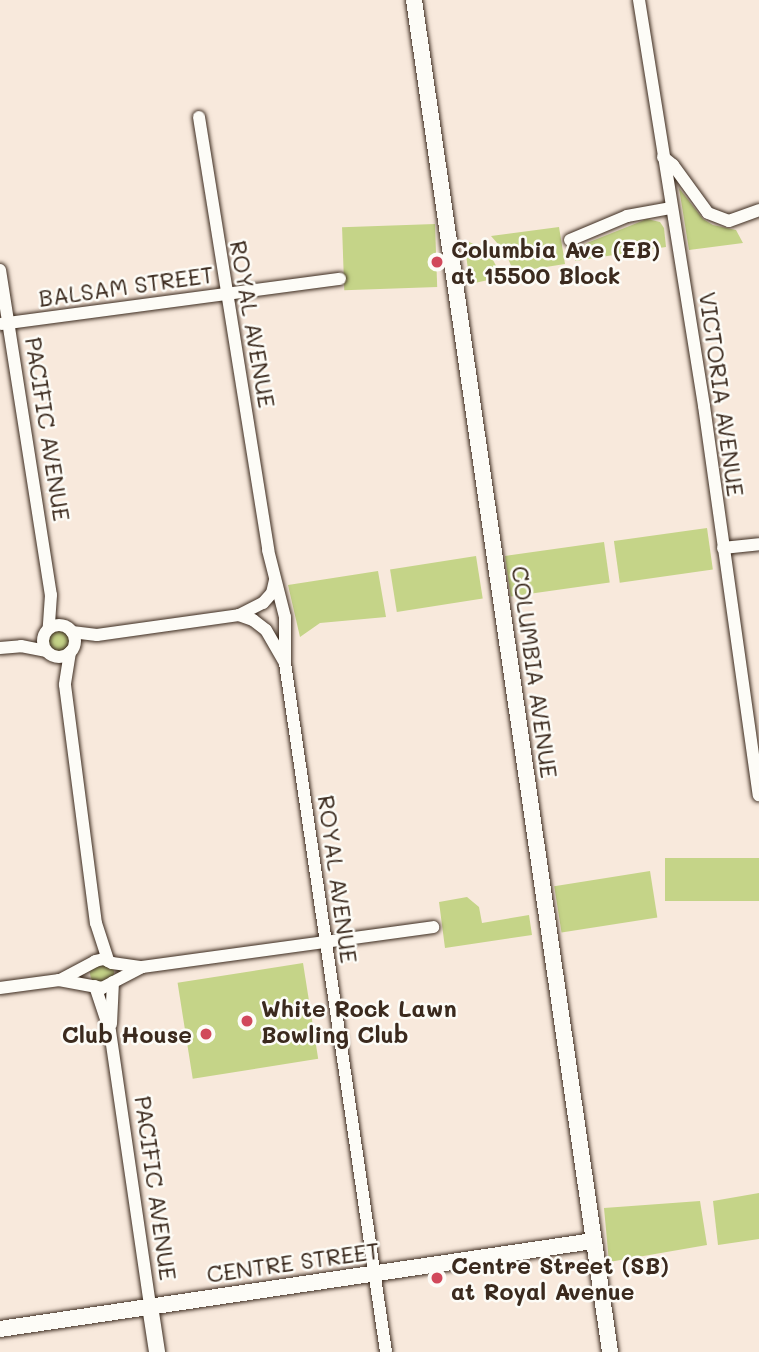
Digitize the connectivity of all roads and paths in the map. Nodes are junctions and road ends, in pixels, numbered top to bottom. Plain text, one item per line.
1 (414, 0) edge
2 (639, 0) edge
3 (199, 117) dead end
4 (663, 157) junction
5 (671, 208) junction
6 (759, 210) edge
7 (570, 240) dead end
8 (0, 270) edge
9 (340, 279) dead end
10 (225, 294) junction
11 (4, 324) edge
12 (759, 544) edge
13 (723, 548) junction
14 (275, 580) junction
15 (51, 595) junction
16 (239, 615) junction
17 (47, 629) junction
18 (71, 630) junction
19 (97, 635) junction
20 (21, 646) junction
21 (0, 648) edge
22 (72, 650) junction
23 (48, 653) junction
24 (285, 663) junction
25 (65, 685) junction
26 (759, 795) edge
27 (96, 923) junction
28 (433, 927) dead end
29 (326, 940) junction
30 (110, 962) junction
31 (93, 963) junction
32 (142, 967) junction
33 (59, 980) junction
34 (114, 981) junction
35 (94, 985) junction
36 (0, 988) edge
37 (110, 1031) junction
38 (593, 1241) junction
39 (375, 1273) junction
40 (150, 1306) junction
41 (0, 1329) edge
42 (157, 1352) edge
43 (387, 1352) edge
44 (610, 1352) edge

1 - 38 street, COLUMBIA AVENUE
2 - 4 street, VICTORIA AVENUE
3 - 10 street, ROYAL AVENUE
4 - 5 street, VICTORIA AVENUE
4 - 6 street
5 - 7 street
5 - 13 street, VICTORIA AVENUE
8 - 11 street, PACIFIC AVENUE
9 - 10 street, BALSAM STREET
10 - 11 street, BALSAM STREET
10 - 14 street, ROYAL AVENUE
11 - 15 street, PACIFIC AVENUE
12 - 13 street
13 - 26 street, VICTORIA AVENUE
14 - 16 street
14 - 24 street, ROYAL AVENUE
15 - 17 street, PACIFIC AVENUE
15 - 18 street, PACIFIC AVENUE
16 - 19 street
16 - 24 street
17 - 18 street
17 - 20 street
17 - 23 street
18 - 19 street
18 - 22 street
19 - 22 street
20 - 21 street
20 - 23 street
22 - 23 street
22 - 25 street
23 - 25 street
24 - 29 street, ROYAL AVENUE
25 - 27 street
27 - 30 street
27 - 31 street
28 - 29 street
29 - 32 street
29 - 39 street, ROYAL AVENUE
30 - 31 street
30 - 32 street
30 - 34 street
31 - 33 street
31 - 35 street
32 - 34 street
33 - 35 street
33 - 36 street
34 - 35 street
34 - 37 street, PACIFIC AVENUE
35 - 37 street, PACIFIC AVENUE
37 - 40 street, PACIFIC AVENUE
38 - 39 street, CENTRE STREET
38 - 44 street, COLUMBIA AVENUE
39 - 40 street, CENTRE STREET
39 - 43 street, ROYAL AVENUE
40 - 41 street, CENTRE STREET
40 - 42 street, PACIFIC AVENUE

